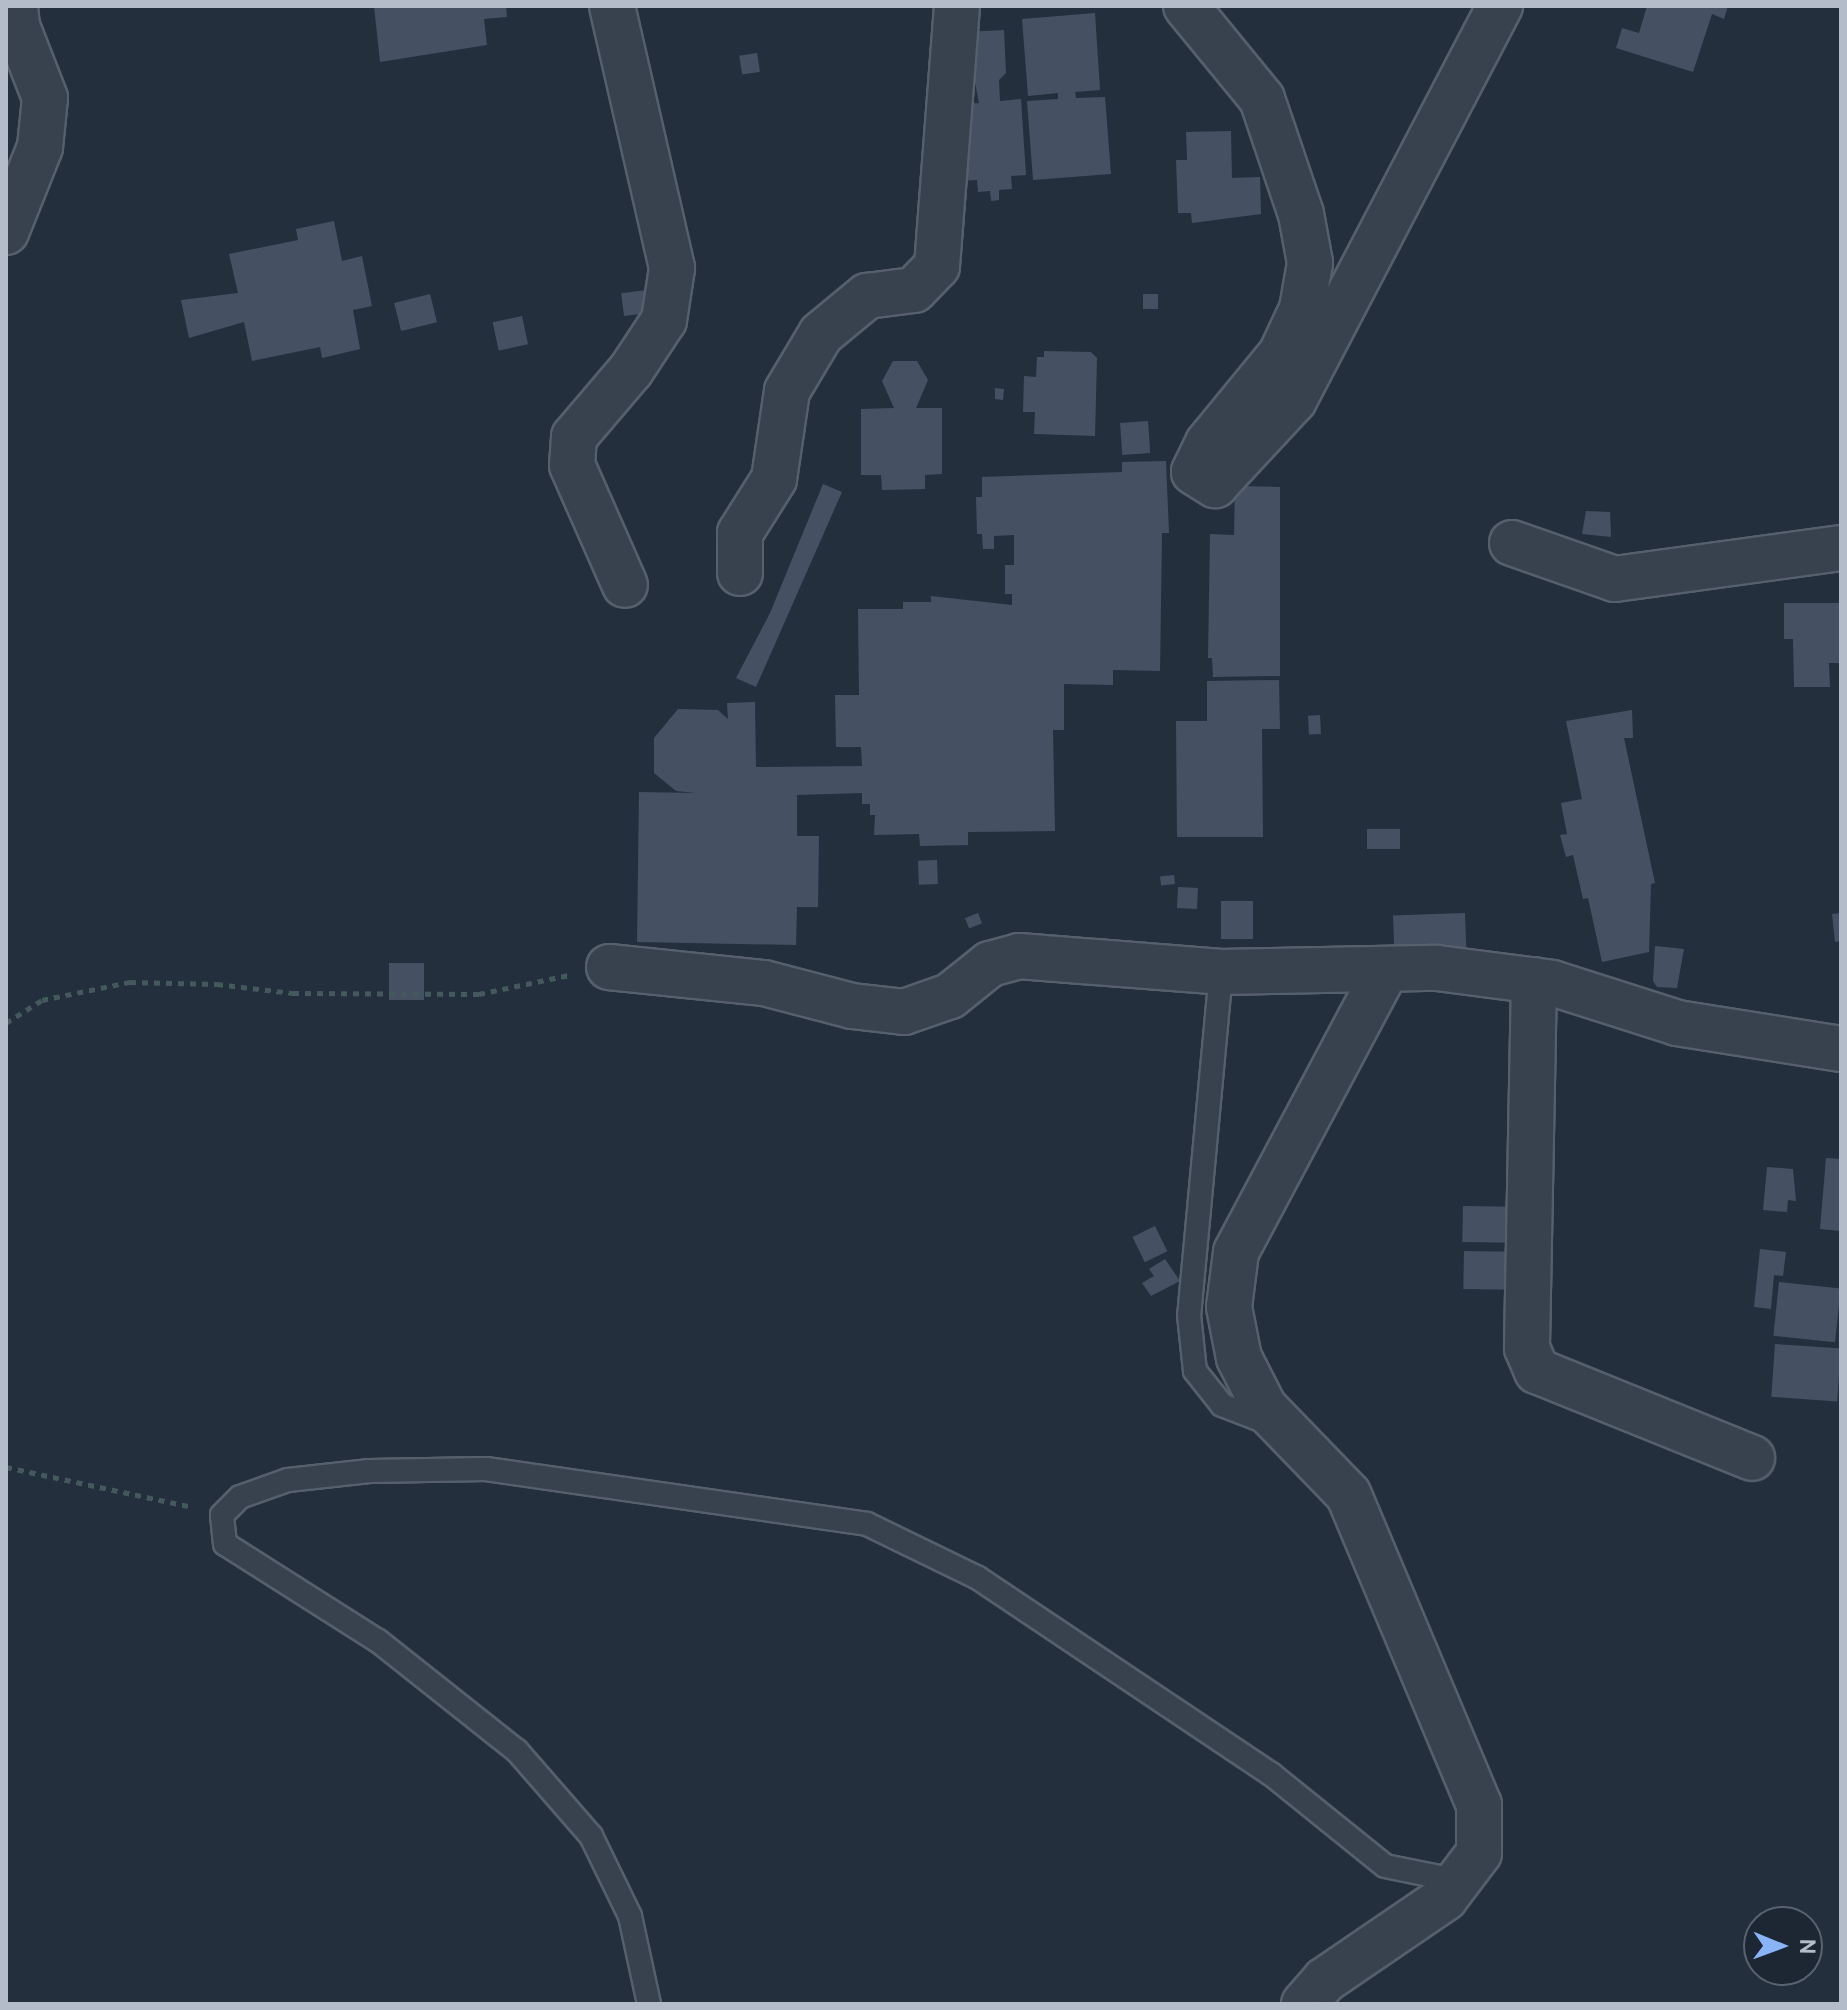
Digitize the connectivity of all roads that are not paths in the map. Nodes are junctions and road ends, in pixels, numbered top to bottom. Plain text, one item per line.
1 (15, 6) edge
2 (612, 6) edge
3 (957, 6) edge
4 (1186, 6) edge
5 (1500, 6) edge
6 (6, 232) edge
7 (1512, 543) dead end
8 (1841, 548) edge
9 (740, 573) dead end
10 (625, 585) dead end
11 (609, 967) road end
12 (1221, 972) junction
13 (1385, 972) junction
14 (1534, 980) junction
15 (1841, 1049) edge
16 (1285, 1428) junction
17 (1752, 1458) dead end
18 (1459, 1881) junction
19 (649, 2004) edge
20 (1304, 2004) edge

1 - 6 street
2 - 10 street
3 - 9 street
4 - 5 street
7 - 8 street
11 - 12 street
12 - 13 street
12 - 16 lane
13 - 14 street
13 - 16 street
14 - 15 street
14 - 17 street
16 - 18 street
18 - 19 lane
18 - 20 street

